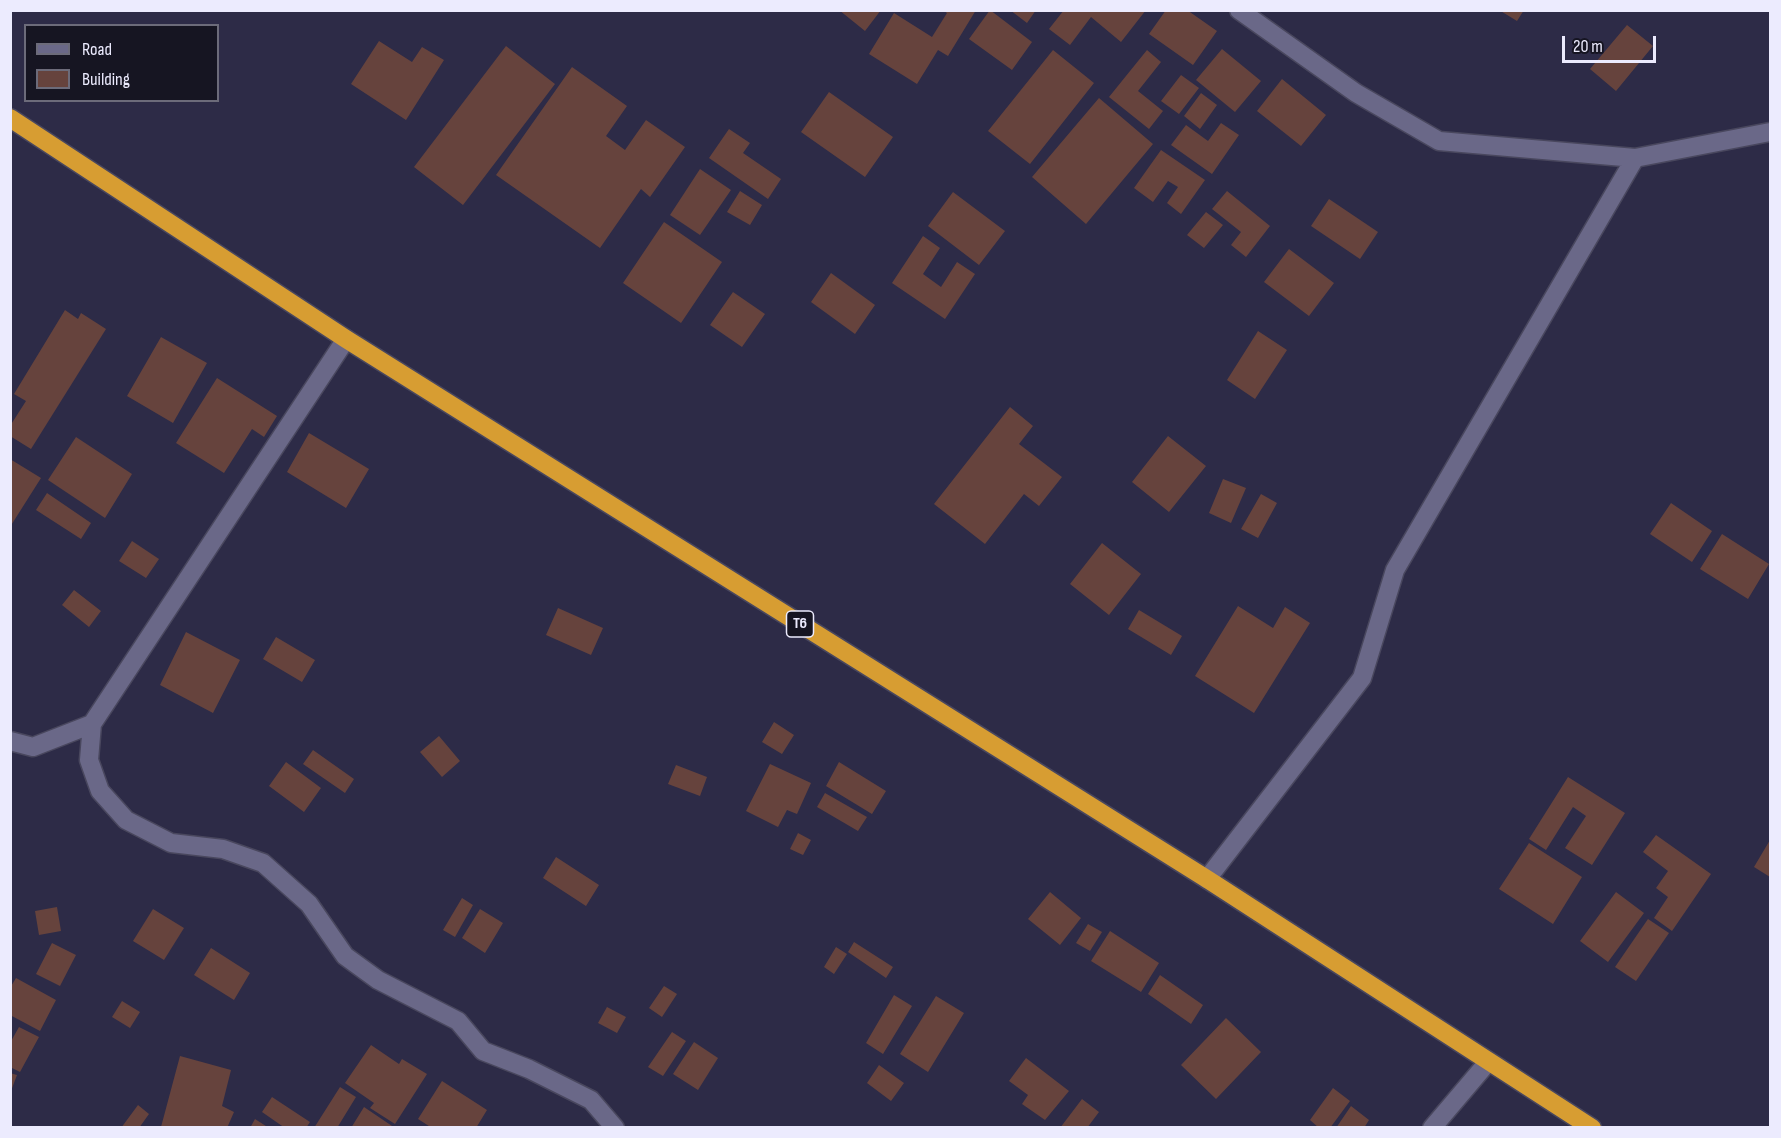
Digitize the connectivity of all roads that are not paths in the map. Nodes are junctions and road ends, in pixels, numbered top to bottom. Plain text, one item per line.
1 (1239, 10) edge
2 (10, 118) edge
3 (1770, 132) edge
4 (1635, 158) junction
5 (346, 339) junction
6 (92, 724) junction
7 (10, 741) edge
8 (1207, 879) junction
9 (1488, 1062) junction
10 (615, 1128) edge
11 (1432, 1128) edge
12 (1592, 1128) edge

1 - 4 street
2 - 5 highway, T6
3 - 4 street
4 - 8 street
5 - 6 street
5 - 8 highway, T6
6 - 7 street
6 - 10 street
8 - 9 highway, T6
9 - 11 street
9 - 12 highway, T6

